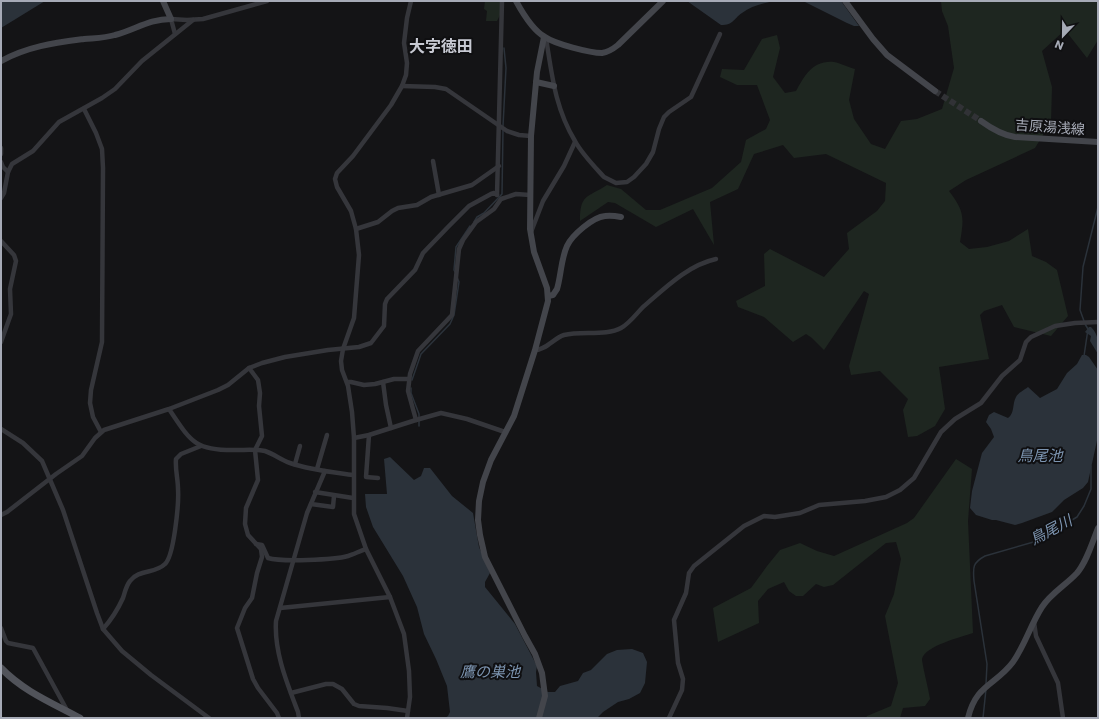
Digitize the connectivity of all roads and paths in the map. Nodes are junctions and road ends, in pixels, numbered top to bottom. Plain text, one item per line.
1 (163, 1) edge
2 (267, 1) edge
3 (410, 1) edge
4 (502, 1) edge
5 (516, 1) edge
6 (663, 1) edge
7 (845, 1) edge
8 (171, 19) junction
9 (194, 20) junction
10 (175, 34) junction
11 (720, 34) dead end
12 (545, 38) junction
13 (1, 61) edge
14 (536, 82) junction
15 (402, 86) junction
16 (554, 86) junction
17 (935, 91) tunnel mouth
18 (84, 109) junction
19 (981, 121) tunnel mouth
20 (500, 126) junction
21 (531, 136) junction
22 (575, 142) junction
23 (1098, 142) edge
24 (1, 148) edge
25 (1, 154) edge
26 (433, 161) dead end
27 (1, 162) edge
28 (499, 166) junction
29 (8, 172) junction
30 (497, 194) junction
31 (439, 195) junction
32 (530, 195) junction
33 (1, 198) edge
34 (502, 199) junction
35 (621, 217) dead end
36 (356, 229) junction
37 (530, 235) junction
38 (1, 241) edge
39 (716, 260) dead end
40 (548, 296) junction
41 (1098, 322) edge
42 (1, 342) edge
43 (343, 349) junction
44 (535, 350) junction
45 (249, 368) junction
46 (409, 380) junction
47 (347, 382) junction
48 (383, 382) junction
49 (169, 409) junction
50 (416, 420) junction
51 (390, 428) junction
52 (1, 429) edge
53 (100, 432) junction
54 (505, 432) junction
55 (326, 435) dead end
56 (369, 435) junction
57 (354, 438) junction
58 (201, 446) junction
59 (300, 446) dead end
60 (255, 450) junction
61 (295, 464) junction
62 (317, 469) junction
63 (325, 470) junction
64 (353, 474) junction
65 (50, 478) junction
66 (378, 478) dead end
67 (315, 492) junction
68 (334, 496) junction
69 (353, 498) junction
70 (311, 504) junction
71 (1, 515) edge
72 (1098, 528) edge
73 (256, 544) junction
74 (366, 549) junction
75 (294, 560) junction
76 (390, 596) junction
77 (280, 608) junction
78 (1034, 622) junction
79 (1, 628) edge
80 (104, 629) junction
81 (1, 668) edge
82 (291, 693) junction
83 (408, 711) junction
84 (68, 712) junction
85 (80, 718) edge
86 (209, 718) edge
87 (279, 718) edge
88 (299, 718) edge
89 (407, 718) edge
90 (539, 718) edge
91 (669, 718) edge
92 (968, 718) edge
93 (1064, 718) edge

1 - 8 street
2 - 9 street
3 - 15 street
4 - 20 street
5 - 12 street
6 - 12 street
7 - 17 street
8 - 9 street
8 - 10 street
8 - 13 street
9 - 10 street
10 - 18 street
11 - 22 street
12 - 14 street
12 - 16 street
14 - 16 street
14 - 21 street
15 - 20 street
15 - 36 street
16 - 22 street
18 - 29 street
18 - 53 street
19 - 23 street, 吉原湯浅線
20 - 21 street
20 - 28 street
21 - 32 street
22 - 37 street
24 - 25 street
26 - 31 street
27 - 29 street
28 - 30 street
28 - 31 street
29 - 33 street
30 - 34 street
30 - 43 street
31 - 36 street
32 - 34 street
32 - 37 street
34 - 46 street
35 - 40 street
36 - 43 street
37 - 40 street
38 - 42 street
39 - 44 street
40 - 44 street
41 - 91 street
43 - 45 street
43 - 47 street
44 - 54 street
45 - 49 street
45 - 60 street
46 - 48 street
46 - 50 street
47 - 48 street
47 - 57 street
48 - 51 street
49 - 53 street
49 - 58 street
50 - 51 street
50 - 54 street
51 - 56 street
52 - 65 street
53 - 65 street
54 - 90 street
55 - 62 street
56 - 57 street
56 - 66 street
57 - 64 street
58 - 60 street
58 - 80 street
59 - 61 street
60 - 61 street
60 - 73 street
61 - 62 street
62 - 63 street
63 - 64 street
63 - 67 street
64 - 69 street
65 - 71 street
65 - 80 street
67 - 68 street
67 - 70 street
68 - 69 street
68 - 70 street
69 - 74 street
70 - 75 street
72 - 78 street
73 - 75 street
73 - 87 street
74 - 75 street
74 - 76 street
75 - 77 street
76 - 77 street
76 - 83 street
77 - 82 street
78 - 92 street
78 - 93 street
79 - 84 street
80 - 86 street
81 - 84 main road
82 - 83 street
82 - 88 street
83 - 89 street
84 - 85 main road

